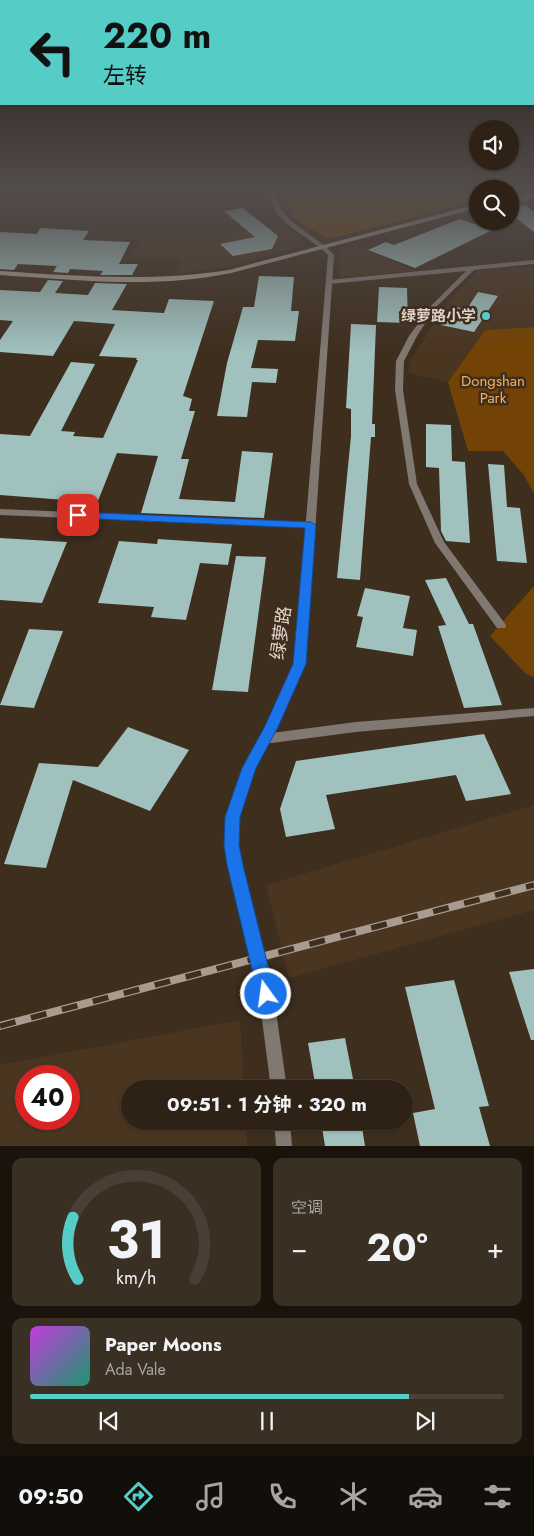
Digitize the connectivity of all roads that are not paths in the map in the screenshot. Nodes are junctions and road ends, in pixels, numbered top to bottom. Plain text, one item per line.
1 (320, 244) edge
2 (338, 244) edge
3 (340, 244) edge
4 (325, 248) junction
5 (534, 262) edge
6 (472, 268) junction
7 (0, 275) edge
8 (328, 282) junction
9 (0, 512) edge
10 (311, 525) junction
11 (501, 625) dead end
12 (534, 712) edge
13 (264, 740) junction
14 (279, 1080) edge
15 (283, 1130) edge
16 (284, 1146) edge

1 - 4 street
2 - 4 main road
3 - 4 main road
4 - 7 main road
4 - 8 street, 绿萝路
5 - 6 street
6 - 8 street
6 - 11 street
8 - 10 street, 绿萝路
9 - 10 street
10 - 13 street, 绿萝路
12 - 13 street
13 - 14 street, 绿萝路
15 - 16 street

